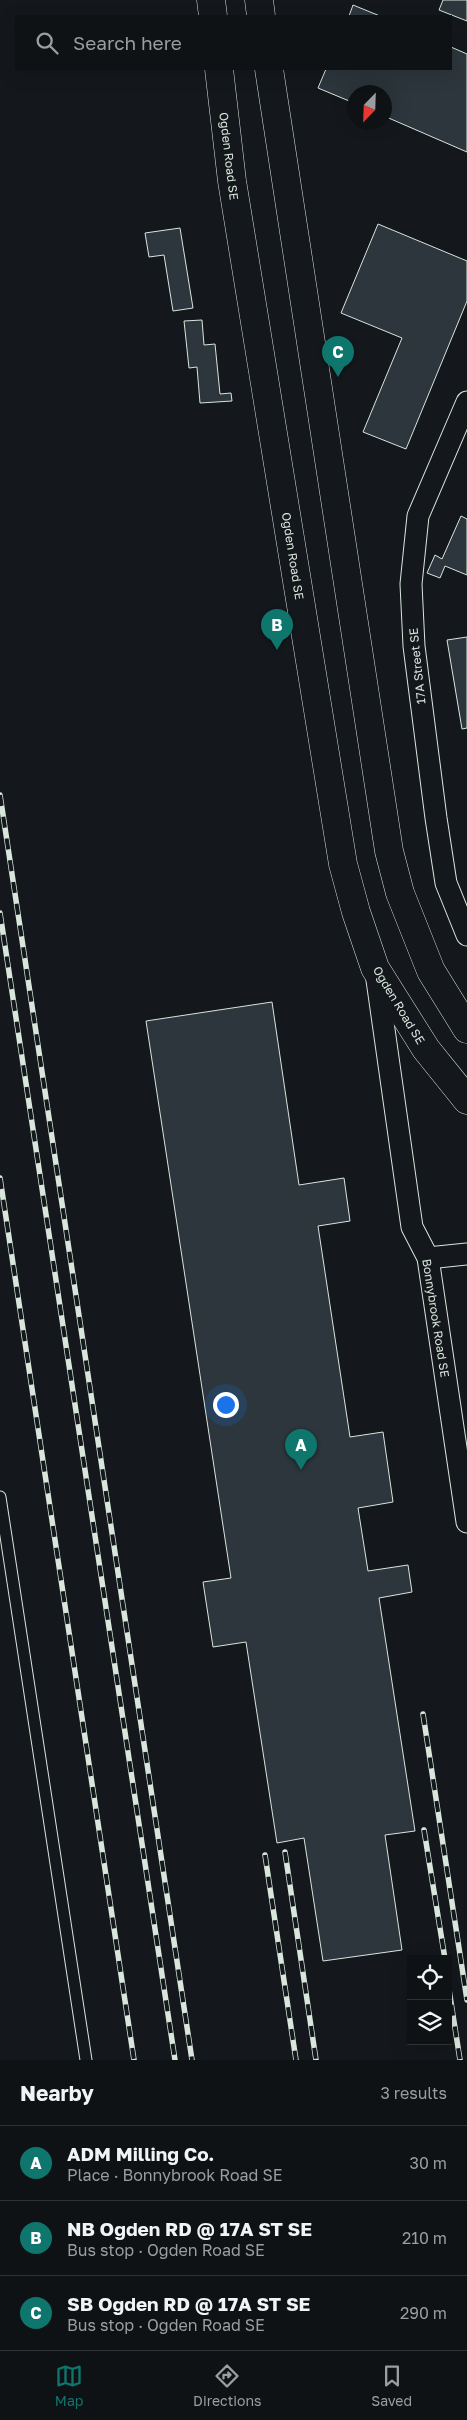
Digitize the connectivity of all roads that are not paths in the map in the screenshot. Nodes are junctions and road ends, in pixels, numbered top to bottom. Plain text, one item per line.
1 (211, 0) edge
2 (259, 0) edge
3 (213, 15) edge
4 (261, 15) edge
5 (219, 70) edge
6 (269, 70) edge
7 (467, 402) edge
8 (467, 935) edge
9 (375, 968) junction
10 (467, 1029) edge
11 (467, 1100) edge
12 (467, 1254) edge
13 (428, 1258) junction
14 (0, 1497) edge
15 (467, 1522) edge
16 (86, 2060) edge

1 - 3 street
2 - 4 street
5 - 9 street, Ogden Road SE
6 - 10 street
7 - 8 street, 17A Street SE
9 - 11 street, Ogden Road SE
9 - 13 street, Bonnybrook Road SE
12 - 13 street
13 - 15 street, Bonnybrook Road SE
14 - 16 lane

